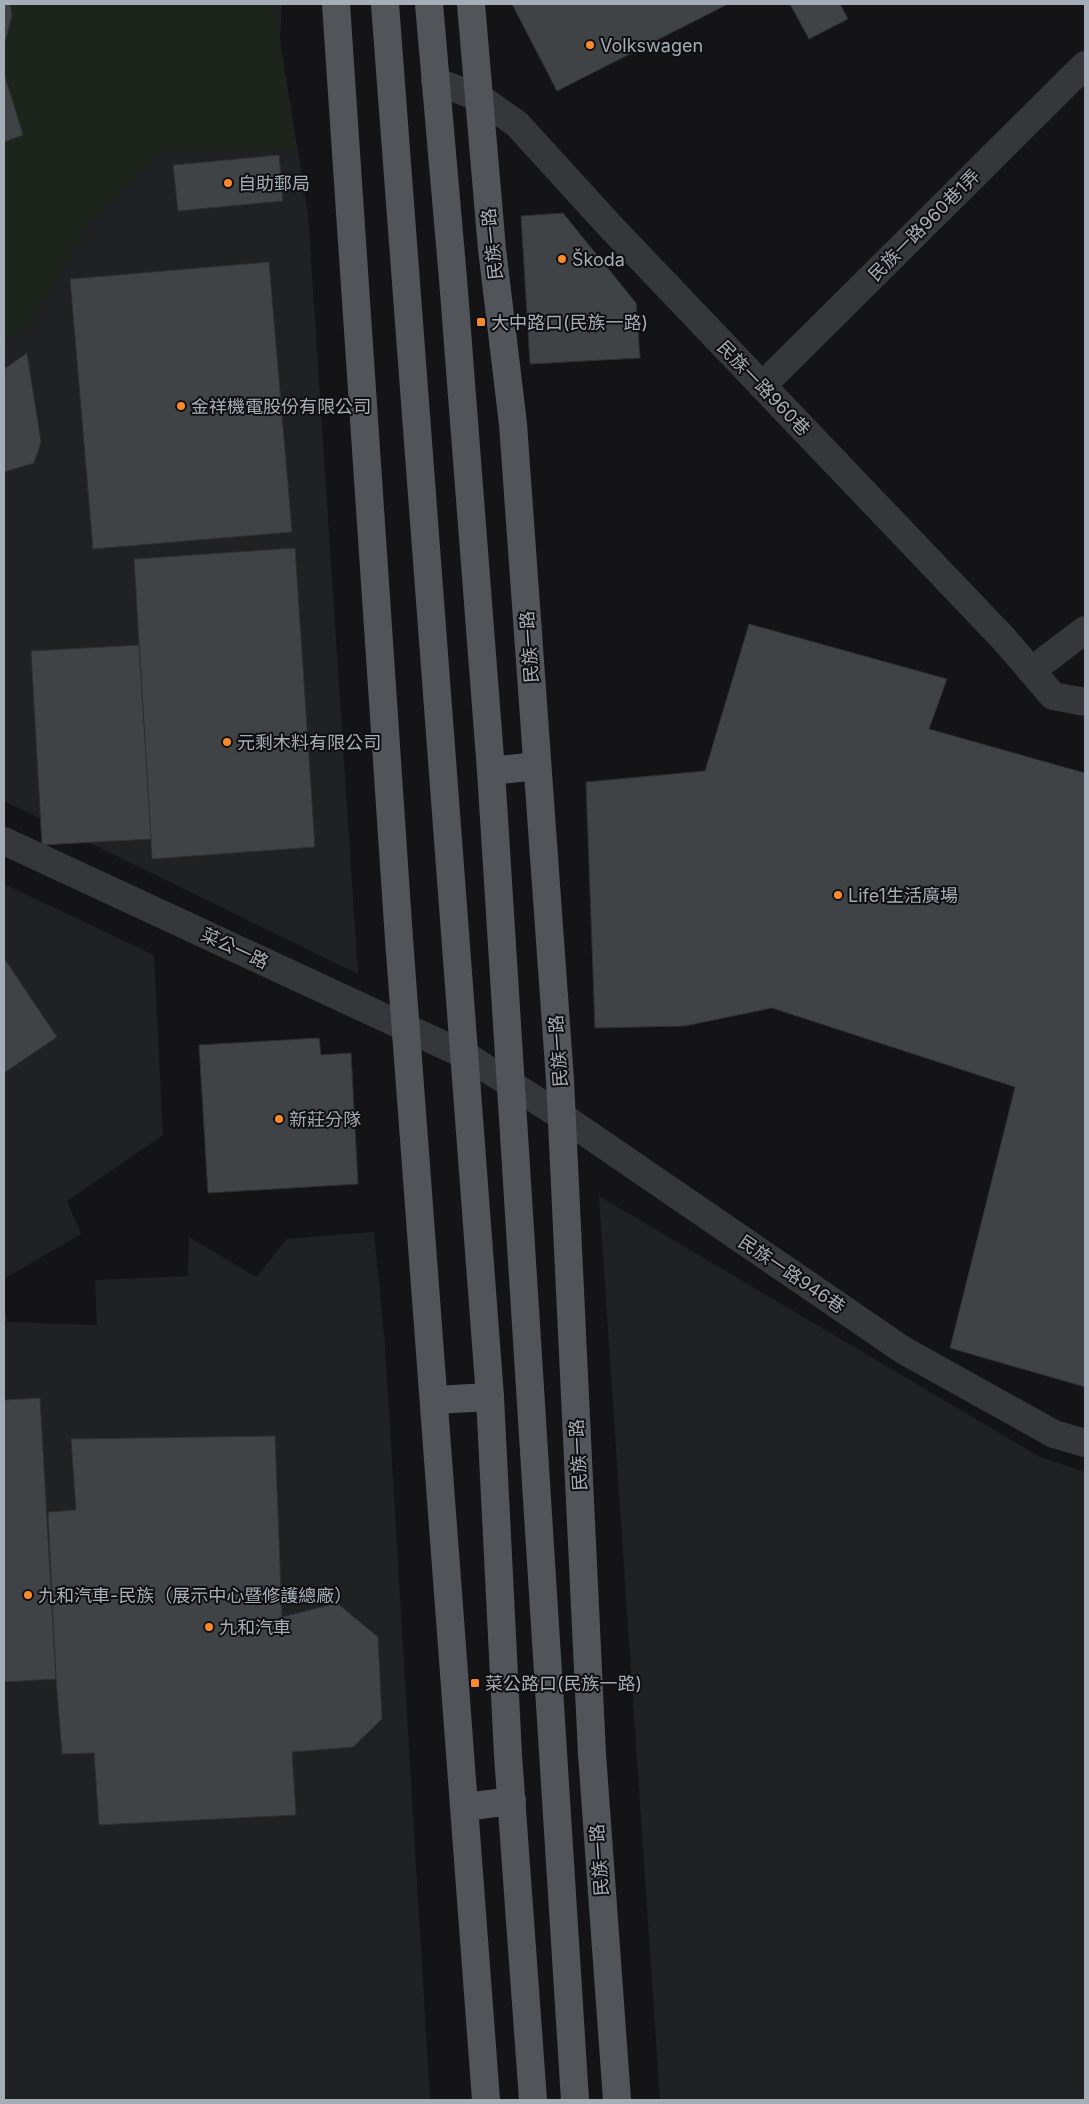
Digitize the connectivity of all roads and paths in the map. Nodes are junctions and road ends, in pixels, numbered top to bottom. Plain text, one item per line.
1 (336, 4) edge
2 (385, 4) edge
3 (429, 4) edge
4 (471, 4) edge
5 (1085, 65) edge
6 (435, 81) junction
7 (480, 98) junction
8 (762, 386) junction
9 (1085, 630) edge
10 (1031, 671) junction
11 (1085, 702) edge
12 (537, 766) junction
13 (491, 771) junction
14 (4, 841) edge
15 (406, 1027) junction
16 (465, 1055) junction
17 (512, 1084) junction
18 (562, 1117) junction
19 (490, 1397) junction
20 (434, 1400) junction
21 (1085, 1443) edge
22 (588, 1670) junction
23 (548, 1672) junction
24 (512, 1801) junction
25 (465, 1807) junction
26 (486, 2100) edge
27 (533, 2100) edge
28 (575, 2100) edge
29 (617, 2100) edge

1 - 15 main road
2 - 16 main road
3 - 6 main road
4 - 7 main road, 民族一路
5 - 8 street, 民族一路960巷1弄
6 - 7 street, 民族一路960巷
6 - 13 main road
7 - 8 street, 民族一路960巷
7 - 12 main road, 民族一路
8 - 10 street, 民族一路960巷
9 - 10 street
10 - 11 street, 民族一路960巷
12 - 13 main road
12 - 18 main road, 民族一路
13 - 17 main road
14 - 15 street, 菜公一路
15 - 16 street, 菜公一路
15 - 20 main road
16 - 17 street, 菜公一路
16 - 19 main road
17 - 18 street, 民族一路946巷
17 - 23 main road
18 - 21 street, 民族一路946巷
18 - 22 main road, 民族一路
19 - 20 main road
19 - 24 main road
20 - 25 main road
22 - 23 main road
22 - 29 main road, 民族一路
23 - 28 main road
24 - 25 main road
24 - 27 main road
25 - 26 main road

